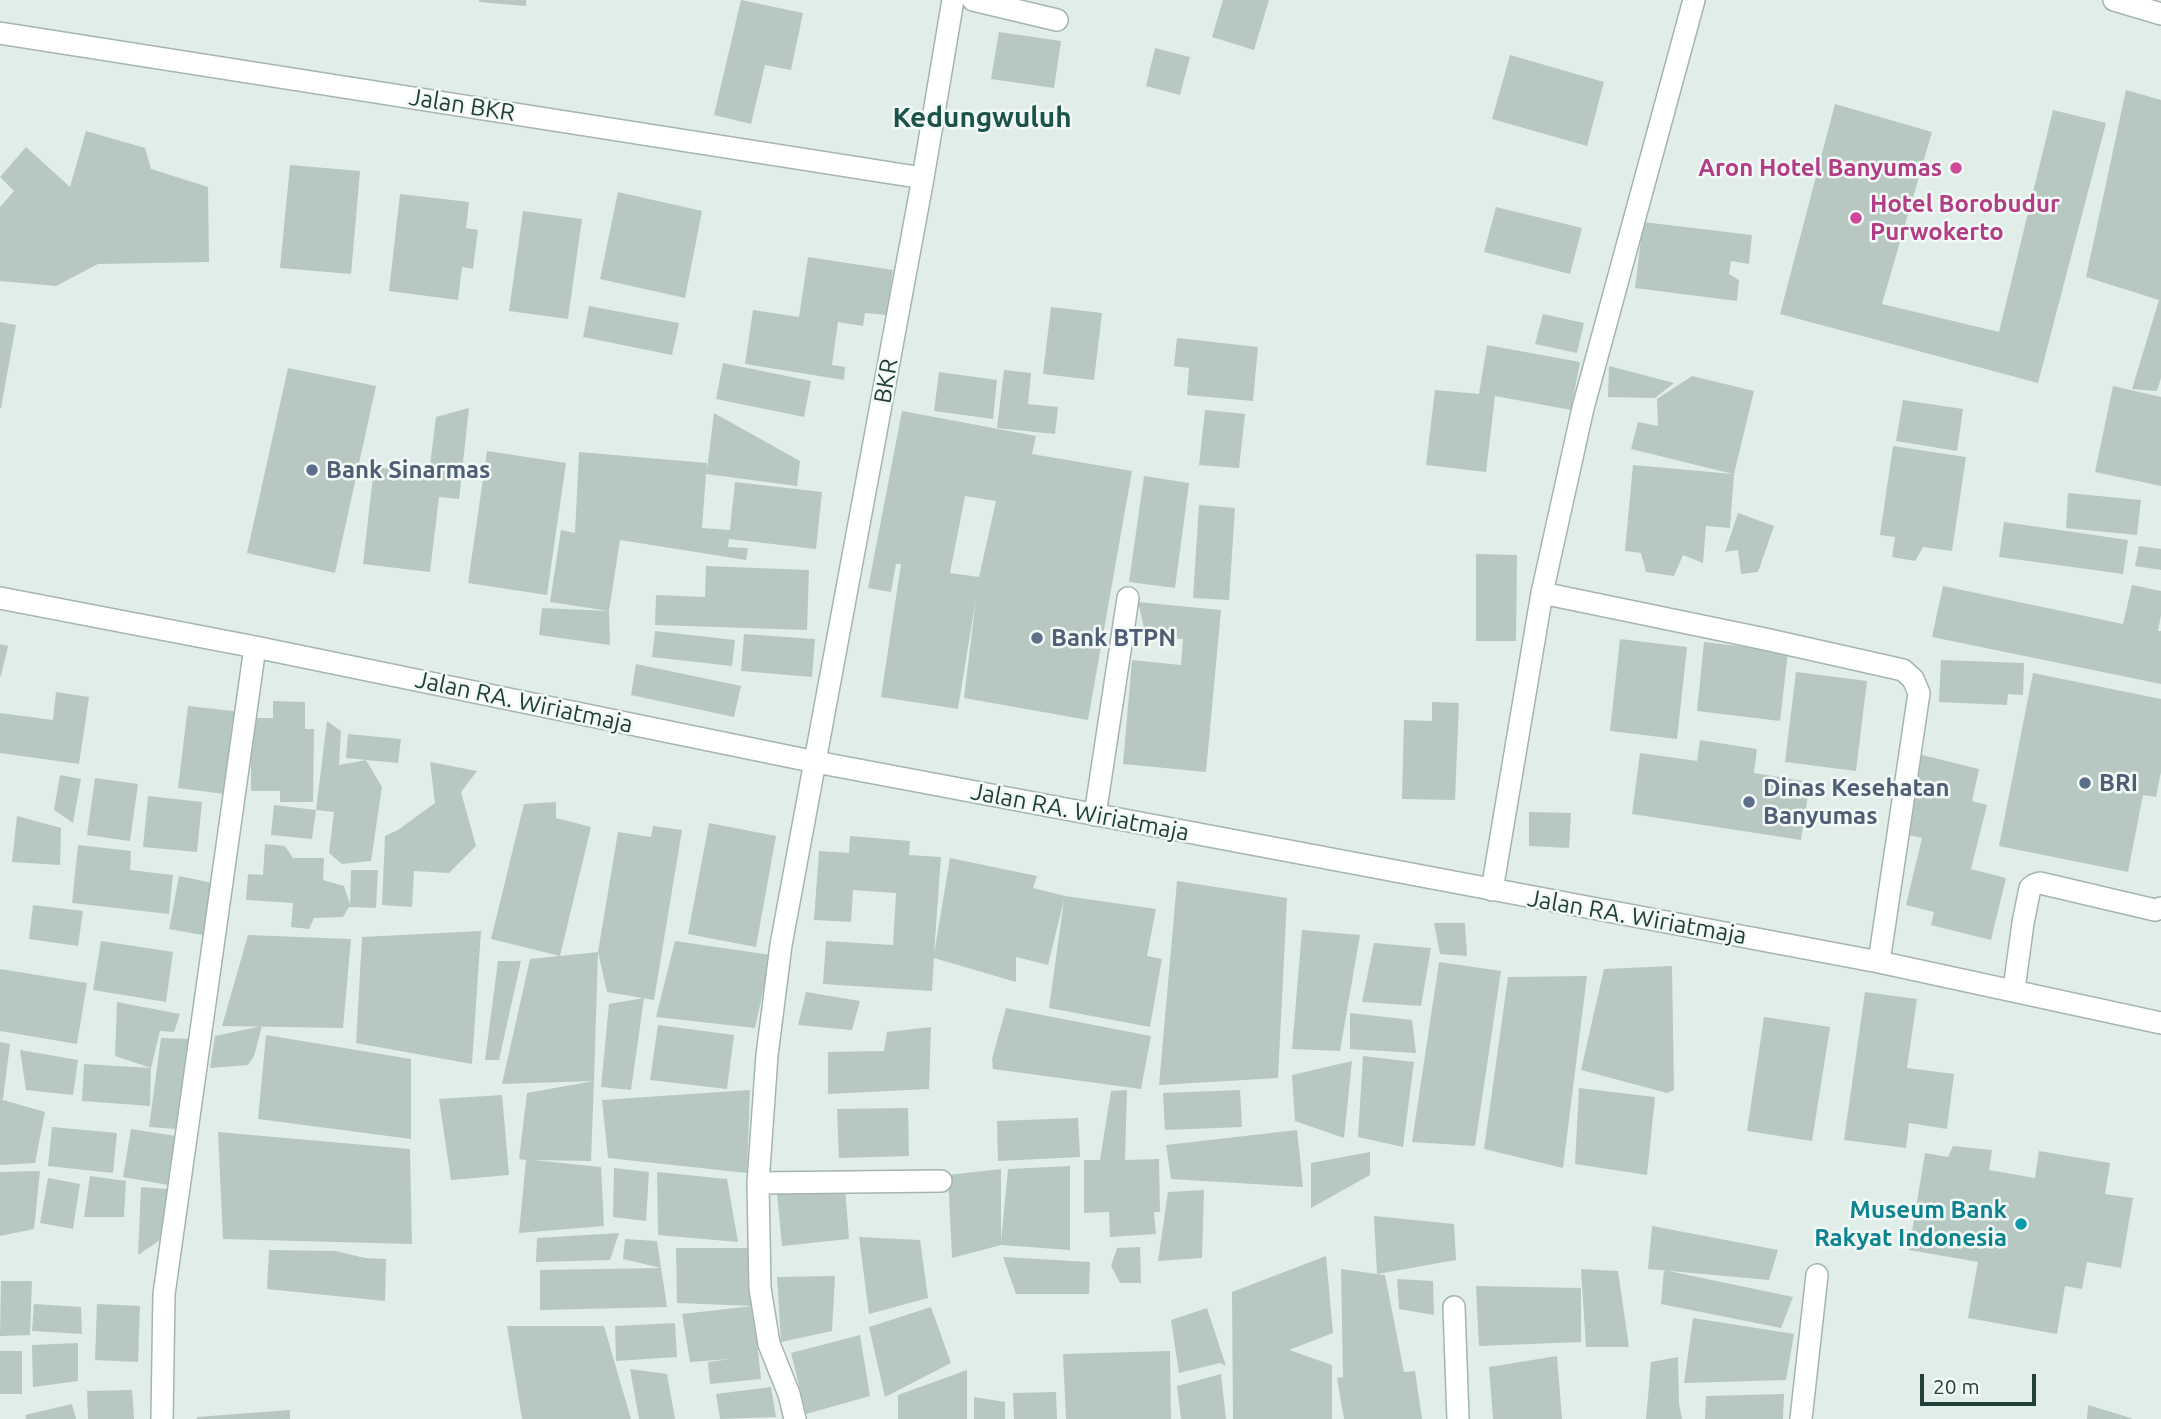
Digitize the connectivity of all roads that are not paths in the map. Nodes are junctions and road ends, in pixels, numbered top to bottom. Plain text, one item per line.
1 (953, 0) edge
2 (973, 0) edge
3 (1694, 0) edge
4 (2114, 0) edge
5 (2161, 14) edge
6 (1057, 20) dead end
7 (0, 33) edge
8 (923, 178) junction
9 (1542, 593) junction
10 (0, 598) edge
11 (1128, 598) dead end
12 (255, 647) junction
13 (816, 762) junction
14 (1095, 815) junction
15 (1492, 890) junction
16 (2161, 908) edge
17 (1879, 962) junction
18 (2014, 989) junction
19 (2161, 1023) edge
20 (941, 1181) dead end
21 (758, 1183) junction
22 (1816, 1275) dead end
23 (1454, 1307) dead end
24 (162, 1419) edge
25 (795, 1419) edge
26 (1458, 1419) edge
27 (1801, 1419) edge

1 - 8 street, BKR
2 - 6 street
3 - 9 street
4 - 5 street
7 - 8 street, Jalan BKR
8 - 13 street, BKR
9 - 15 street
9 - 17 street
10 - 12 street, Jalan RA. Wiriatmaja
11 - 14 street
12 - 13 street, Jalan RA. Wiriatmaja
12 - 24 street
13 - 14 street, Jalan RA. Wiriatmaja
13 - 21 street, BKR
14 - 15 street, Jalan RA. Wiriatmaja
15 - 17 street, Jalan RA. Wiriatmaja
16 - 18 street
17 - 18 street, Jalan RA. Wiriatmaja
18 - 19 street, Jalan RA. Wiriatmaja
20 - 21 street
21 - 25 street, BKR
22 - 27 street
23 - 26 street

